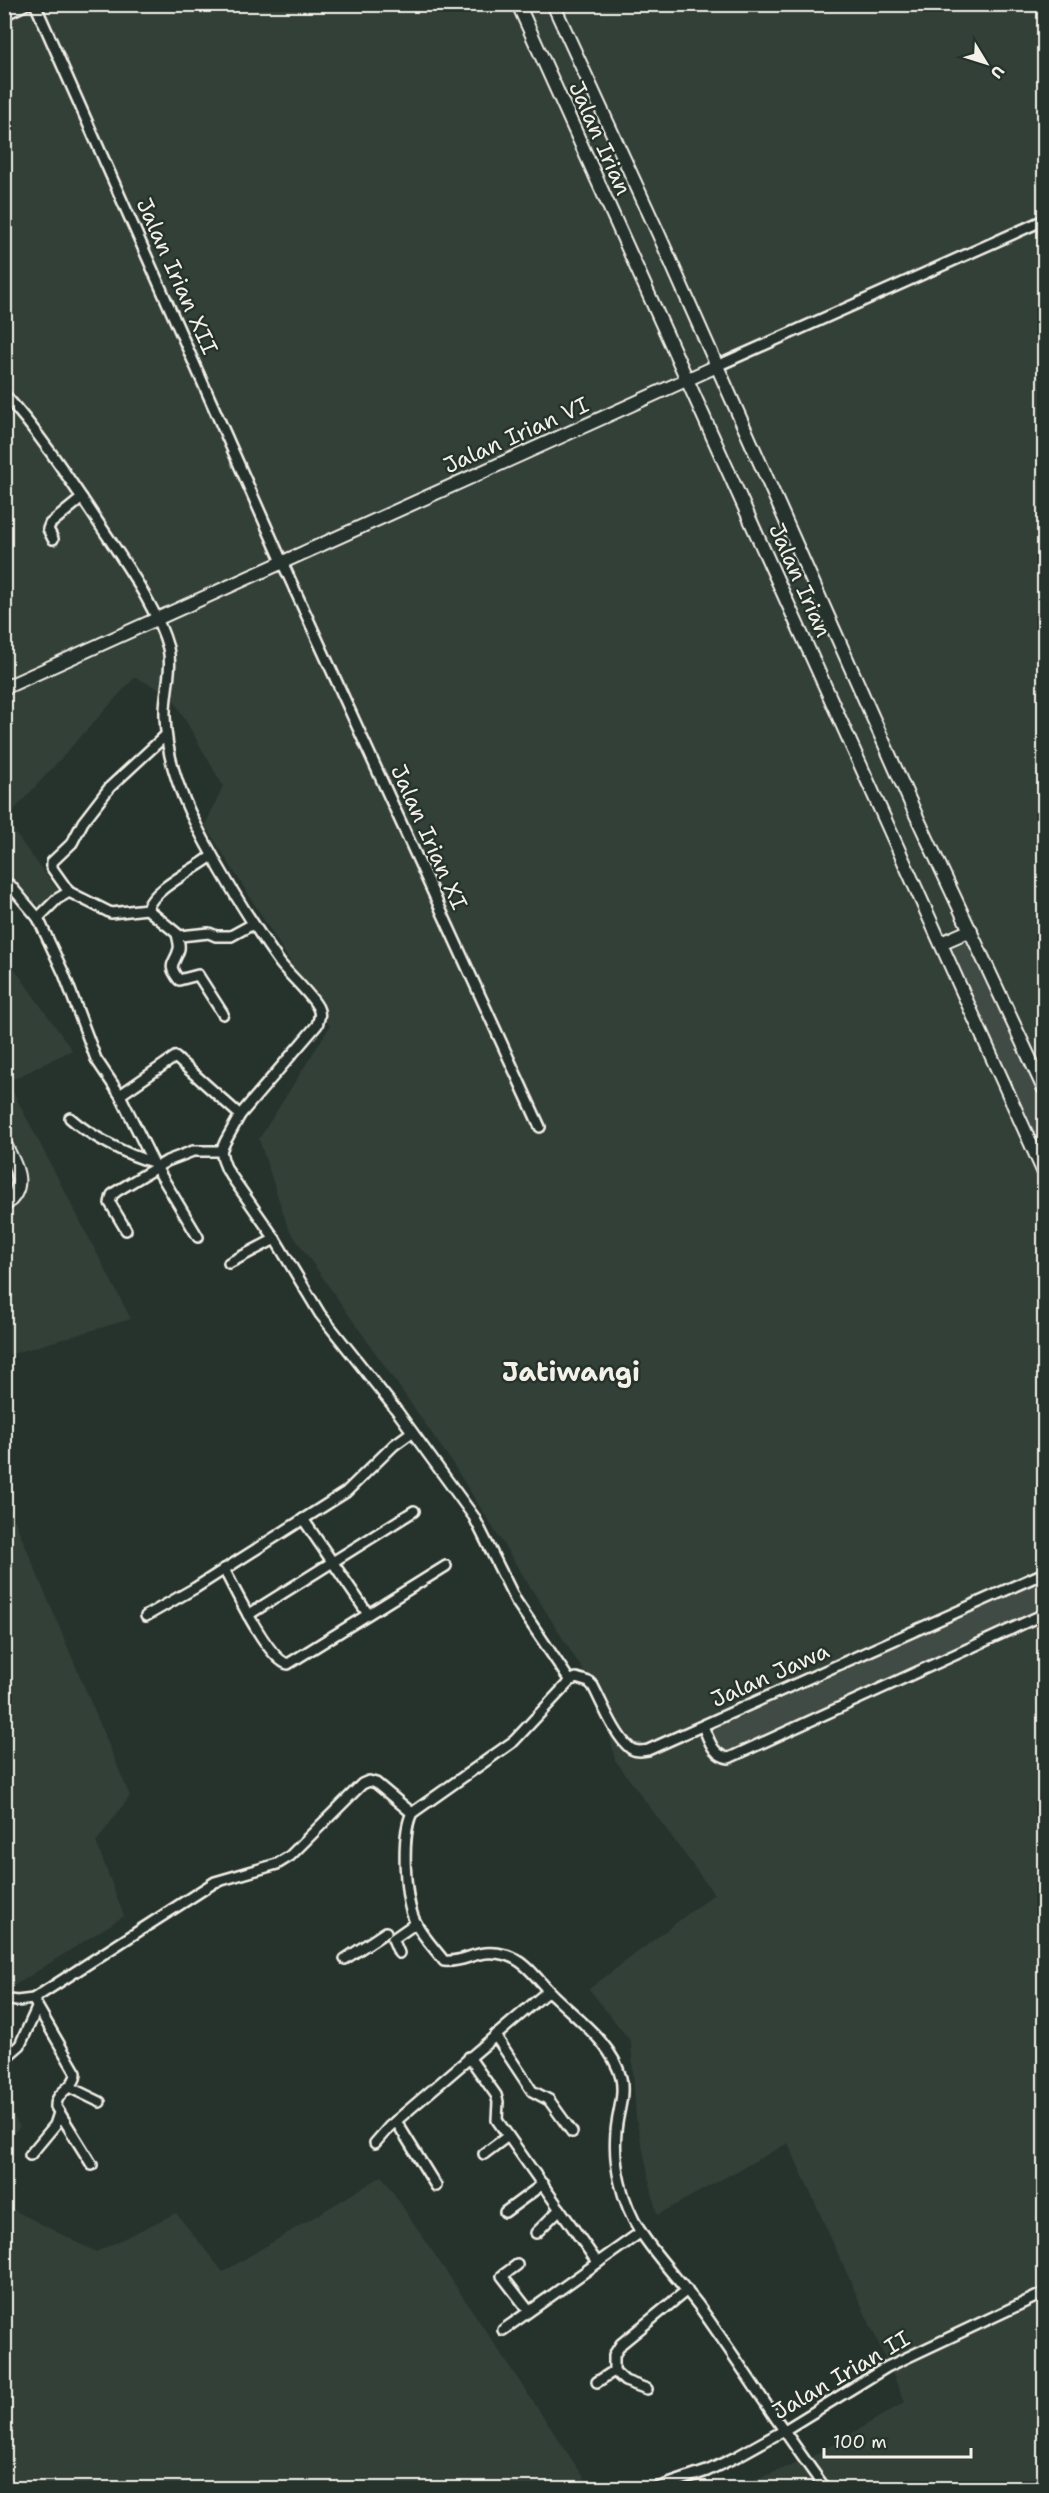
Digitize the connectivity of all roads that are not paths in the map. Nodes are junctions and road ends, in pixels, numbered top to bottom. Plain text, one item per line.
1 (27, 4) edge
2 (34, 4) edge
3 (518, 4) edge
4 (553, 4) edge
5 (4, 15) edge
6 (1044, 220) edge
7 (717, 366) junction
8 (686, 380) junction
9 (4, 394) edge
10 (12, 402) junction
11 (4, 410) edge
12 (82, 498) junction
13 (52, 539) dead end
14 (283, 564) junction
15 (156, 620) junction
16 (4, 688) edge
17 (166, 735) junction
18 (212, 856) junction
19 (10, 885) dead end
20 (69, 892) junction
21 (147, 909) junction
22 (38, 918) junction
23 (253, 924) junction
24 (971, 930) junction
25 (177, 934) junction
26 (940, 943) junction
27 (224, 1014) dead end
28 (1044, 1089) edge
29 (120, 1095) junction
30 (240, 1115) junction
31 (70, 1118) dead end
32 (540, 1127) dead end
33 (4, 1142) edge
34 (221, 1152) junction
35 (155, 1165) junction
36 (1044, 1173) edge
37 (4, 1206) edge
38 (126, 1230) dead end
39 (198, 1237) dead end
40 (275, 1239) junction
41 (229, 1263) dead end
42 (412, 1432) junction
43 (414, 1510) dead end
44 (303, 1519) junction
45 (333, 1562) junction
46 (446, 1566) dead end
47 (224, 1569) junction
48 (1044, 1573) edge
49 (368, 1614) junction
50 (1044, 1614) edge
51 (248, 1615) junction
52 (146, 1616) dead end
53 (570, 1681) junction
54 (703, 1726) junction
55 (412, 1813) junction
56 (416, 1923) junction
57 (386, 1932) junction
58 (399, 1953) dead end
59 (345, 1959) dead end
60 (548, 1991) junction
61 (4, 1999) edge
62 (35, 2004) junction
63 (495, 2035) junction
64 (470, 2057) junction
65 (4, 2059) edge
66 (69, 2087) junction
67 (100, 2102) dead end
68 (59, 2113) junction
69 (396, 2121) junction
70 (572, 2132) dead end
71 (508, 2136) junction
72 (375, 2143) dead end
73 (484, 2154) dead end
74 (30, 2155) dead end
75 (92, 2165) dead end
76 (543, 2184) junction
77 (436, 2186) dead end
78 (560, 2209) junction
79 (505, 2211) dead end
80 (640, 2232) junction
81 (536, 2233) dead end
82 (597, 2262) junction
83 (517, 2265) dead end
84 (687, 2290) junction
85 (1044, 2293) edge
86 (529, 2311) junction
87 (503, 2330) dead end
88 (614, 2371) junction
89 (597, 2382) dead end
90 (647, 2389) dead end
91 (783, 2432) junction
92 (657, 2488) edge
93 (825, 2488) edge

1 - 5 street
2 - 14 street, Jalan Irian XII
3 - 8 street, Jalan Irian
4 - 7 street, Jalan Irian
6 - 7 street, Jalan Irian VI
7 - 8 street, Jalan Irian VI
7 - 24 street, Jalan Irian
8 - 14 street, Jalan Irian VI
8 - 26 street, Jalan Irian
9 - 10 street
10 - 11 street
10 - 12 street
12 - 13 street
12 - 15 street
14 - 15 street, Jalan Irian VI
14 - 32 street, Jalan Irian XI
15 - 16 street, Jalan Irian VI
15 - 17 street
17 - 18 street
17 - 20 street
18 - 21 street
18 - 23 street
19 - 22 street
20 - 21 street
20 - 22 street
21 - 25 street
22 - 29 street
23 - 25 street
23 - 30 street
24 - 26 street
24 - 28 street, Jalan Irian
25 - 27 street
26 - 36 street, Jalan Irian
29 - 30 street
29 - 35 street
30 - 34 street
31 - 35 street
33 - 37 street
34 - 35 street
34 - 40 street
35 - 38 street
35 - 39 street
40 - 41 street
40 - 42 street
42 - 44 street
42 - 53 street
43 - 45 street
44 - 45 street
44 - 47 street
45 - 49 street
45 - 51 street
46 - 49 street
47 - 51 street
47 - 52 street
48 - 54 street, Jalan Jawa
49 - 51 street
50 - 54 street, Jalan Jawa
53 - 54 street
53 - 55 street
55 - 56 street
55 - 62 street
56 - 57 street
56 - 60 street
57 - 58 street
57 - 59 street
60 - 63 street
60 - 80 street
61 - 62 street
62 - 65 street
62 - 66 street
63 - 64 street
63 - 70 street
64 - 69 street
64 - 71 street
66 - 67 street
66 - 68 street
68 - 74 street
68 - 75 street
69 - 72 street
69 - 77 street
71 - 73 street
71 - 76 street
76 - 78 street
76 - 79 street
78 - 81 street
78 - 82 street
80 - 82 street
80 - 84 street
82 - 86 street
83 - 86 street
84 - 88 street
84 - 91 street
85 - 91 street, Jalan Irian II
86 - 87 street
88 - 89 street
88 - 90 street
91 - 92 street, Jalan Irian II
91 - 93 street

